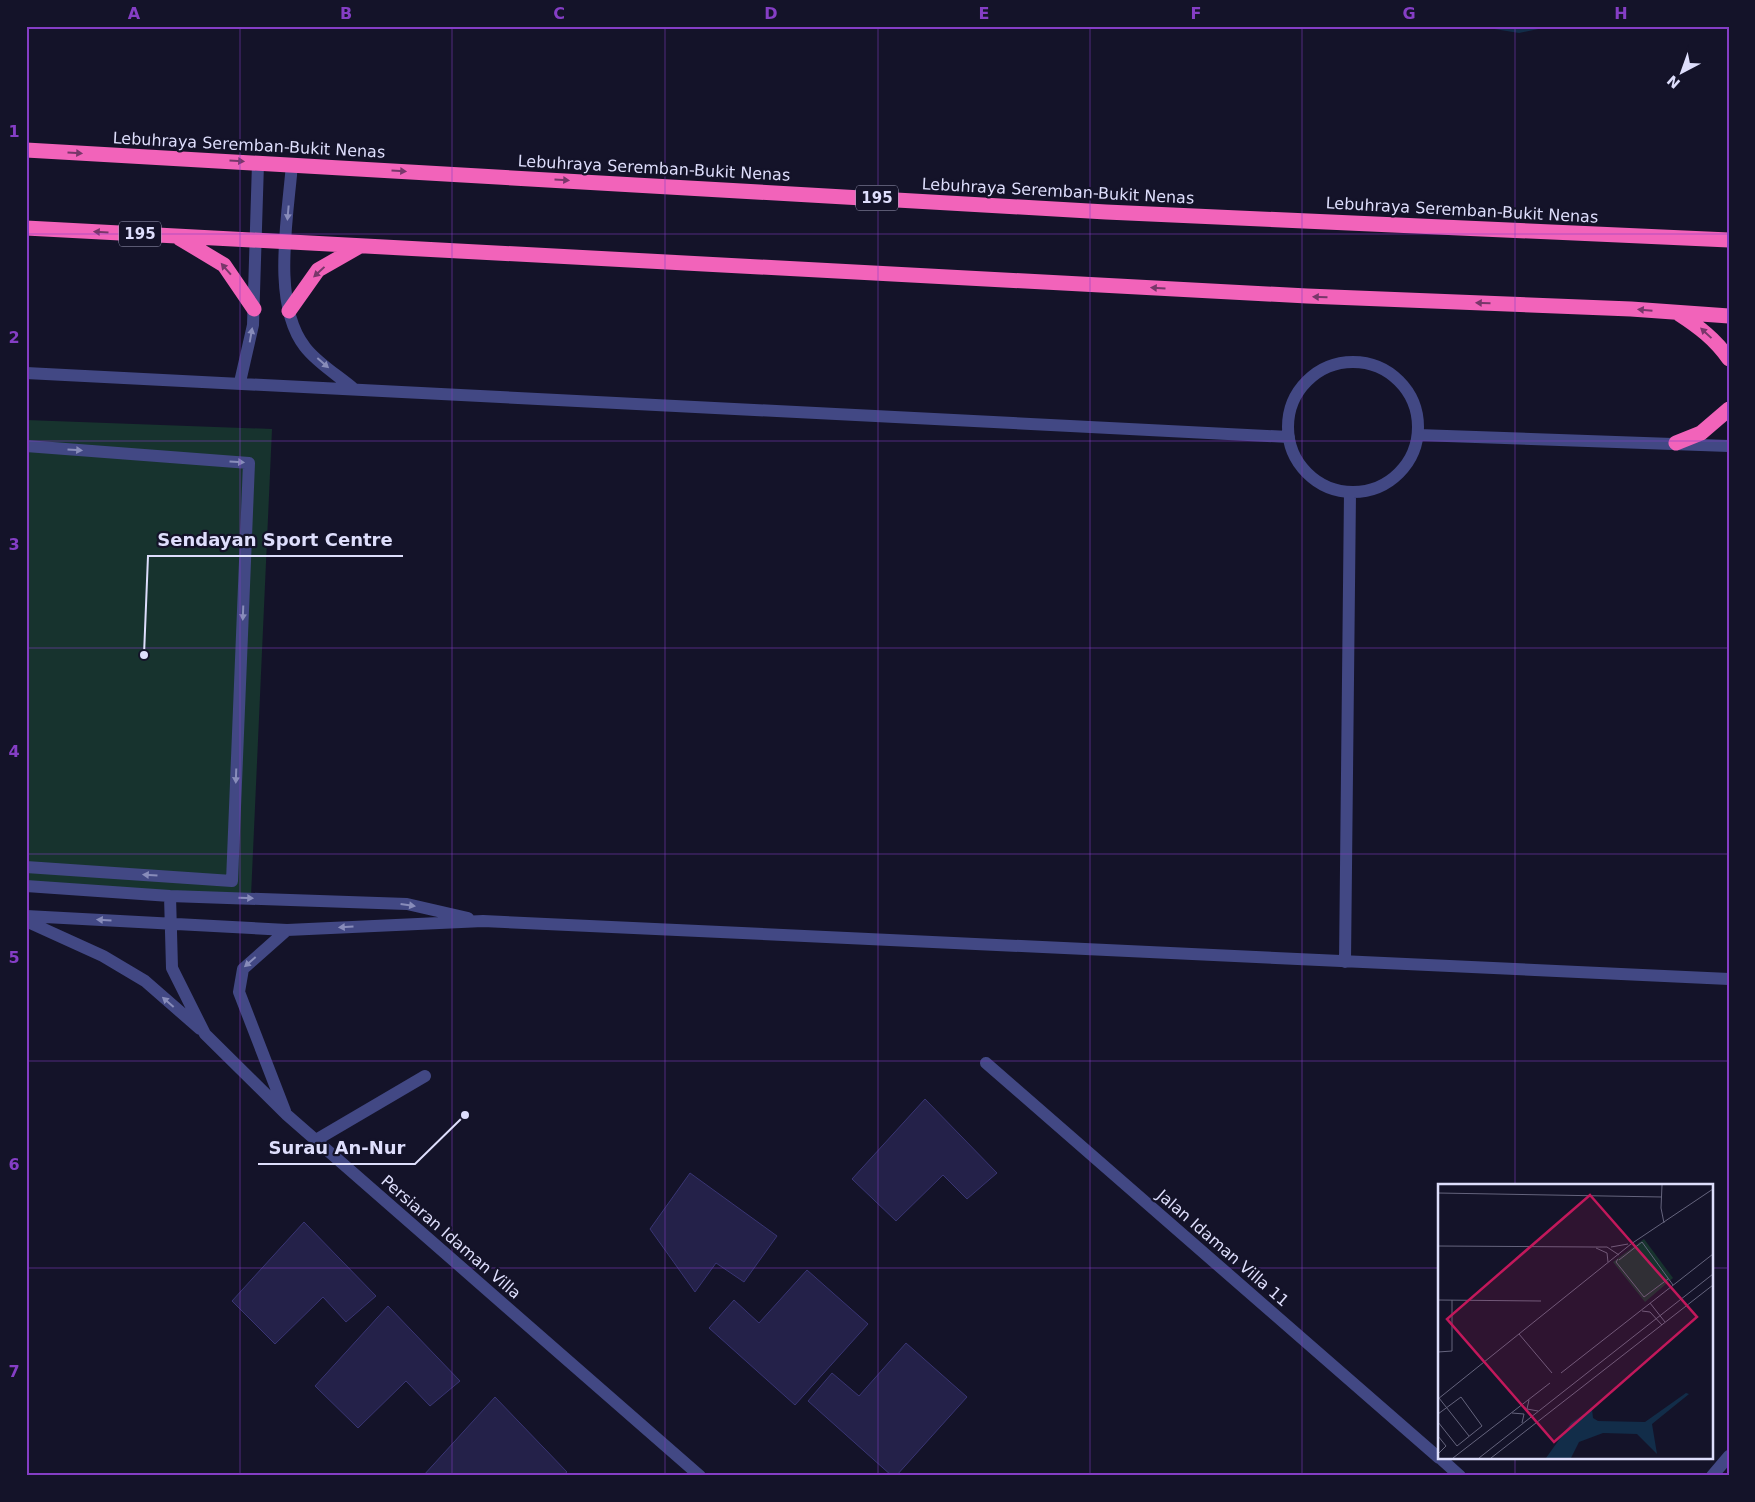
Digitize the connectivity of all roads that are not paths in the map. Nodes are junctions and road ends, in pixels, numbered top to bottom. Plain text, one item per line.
1 (26, 150) edge
2 (258, 163) junction
3 (292, 164) junction
4 (26, 228) edge
5 (176, 236) junction
6 (254, 240) junction
7 (1729, 240) edge
8 (286, 242) junction
9 (360, 246) junction
10 (254, 308) junction
11 (289, 311) junction
12 (1678, 313) junction
13 (1729, 316) edge
14 (1729, 360) edge
15 (26, 373) edge
16 (240, 382) junction
17 (354, 389) junction
18 (1729, 409) edge
19 (1418, 435) junction
20 (1289, 437) junction
21 (1676, 442) junction
22 (26, 446) edge
23 (1729, 446) edge
24 (1350, 492) junction
25 (26, 867) edge
26 (199, 878) junction
27 (26, 886) edge
28 (170, 896) junction
29 (197, 897) junction
30 (26, 916) edge
31 (26, 921) edge
32 (482, 921) junction
33 (170, 924) junction
34 (287, 930) junction
35 (1345, 962) junction
36 (1729, 979) edge
37 (205, 1034) junction
38 (986, 1063) dead end
39 (425, 1076) dead end
40 (287, 1115) junction
41 (316, 1140) junction
42 (1729, 1456) edge
43 (1438, 1457) edge
44 (1441, 1460) edge
45 (700, 1476) edge
46 (1460, 1476) edge
47 (1712, 1476) edge

1 -> 2 highway, Lebuhraya Seremban-Bukit Nenas / 195
2 - 3 highway, Lebuhraya Seremban-Bukit Nenas / 195
2 - 6 street
3 -> 7 highway, Lebuhraya Seremban-Bukit Nenas / 195
3 -> 8 street
5 -> 4 highway, 195
5 - 6 highway, 195
10 -> 5 highway
6 - 8 highway, 195
6 - 10 street
8 - 9 highway, 195
8 - 11 street
9 -> 11 highway
12 -> 9 highway, 195
16 -> 10 street
11 -> 17 street
12 - 13 highway, 195
14 -> 12 highway
15 - 16 street
16 - 17 street
17 - 20 street
18 - 21 highway
19 - 20 street
19 - 21 street
19 - 24 street
20 - 24 street
21 - 23 street
22 -> 26 street
24 - 35 street
26 -> 25 street
26 - 29 street
27 - 28 street
28 - 29 street
28 - 33 street, Persiaran Idaman Villa
29 -> 32 street
33 -> 30 street
37 -> 31 street
32 -> 34 street
32 - 35 street
33 - 34 street
33 - 37 street, Persiaran Idaman Villa
34 -> 40 street
35 - 36 street
37 - 40 street, Persiaran Idaman Villa
38 - 43 street, Jalan Idaman Villa 11
39 - 41 street
40 - 41 street, Persiaran Idaman Villa
41 - 45 street, Persiaran Idaman Villa
42 - 47 street
44 - 46 street, Jalan Idaman Villa 11

